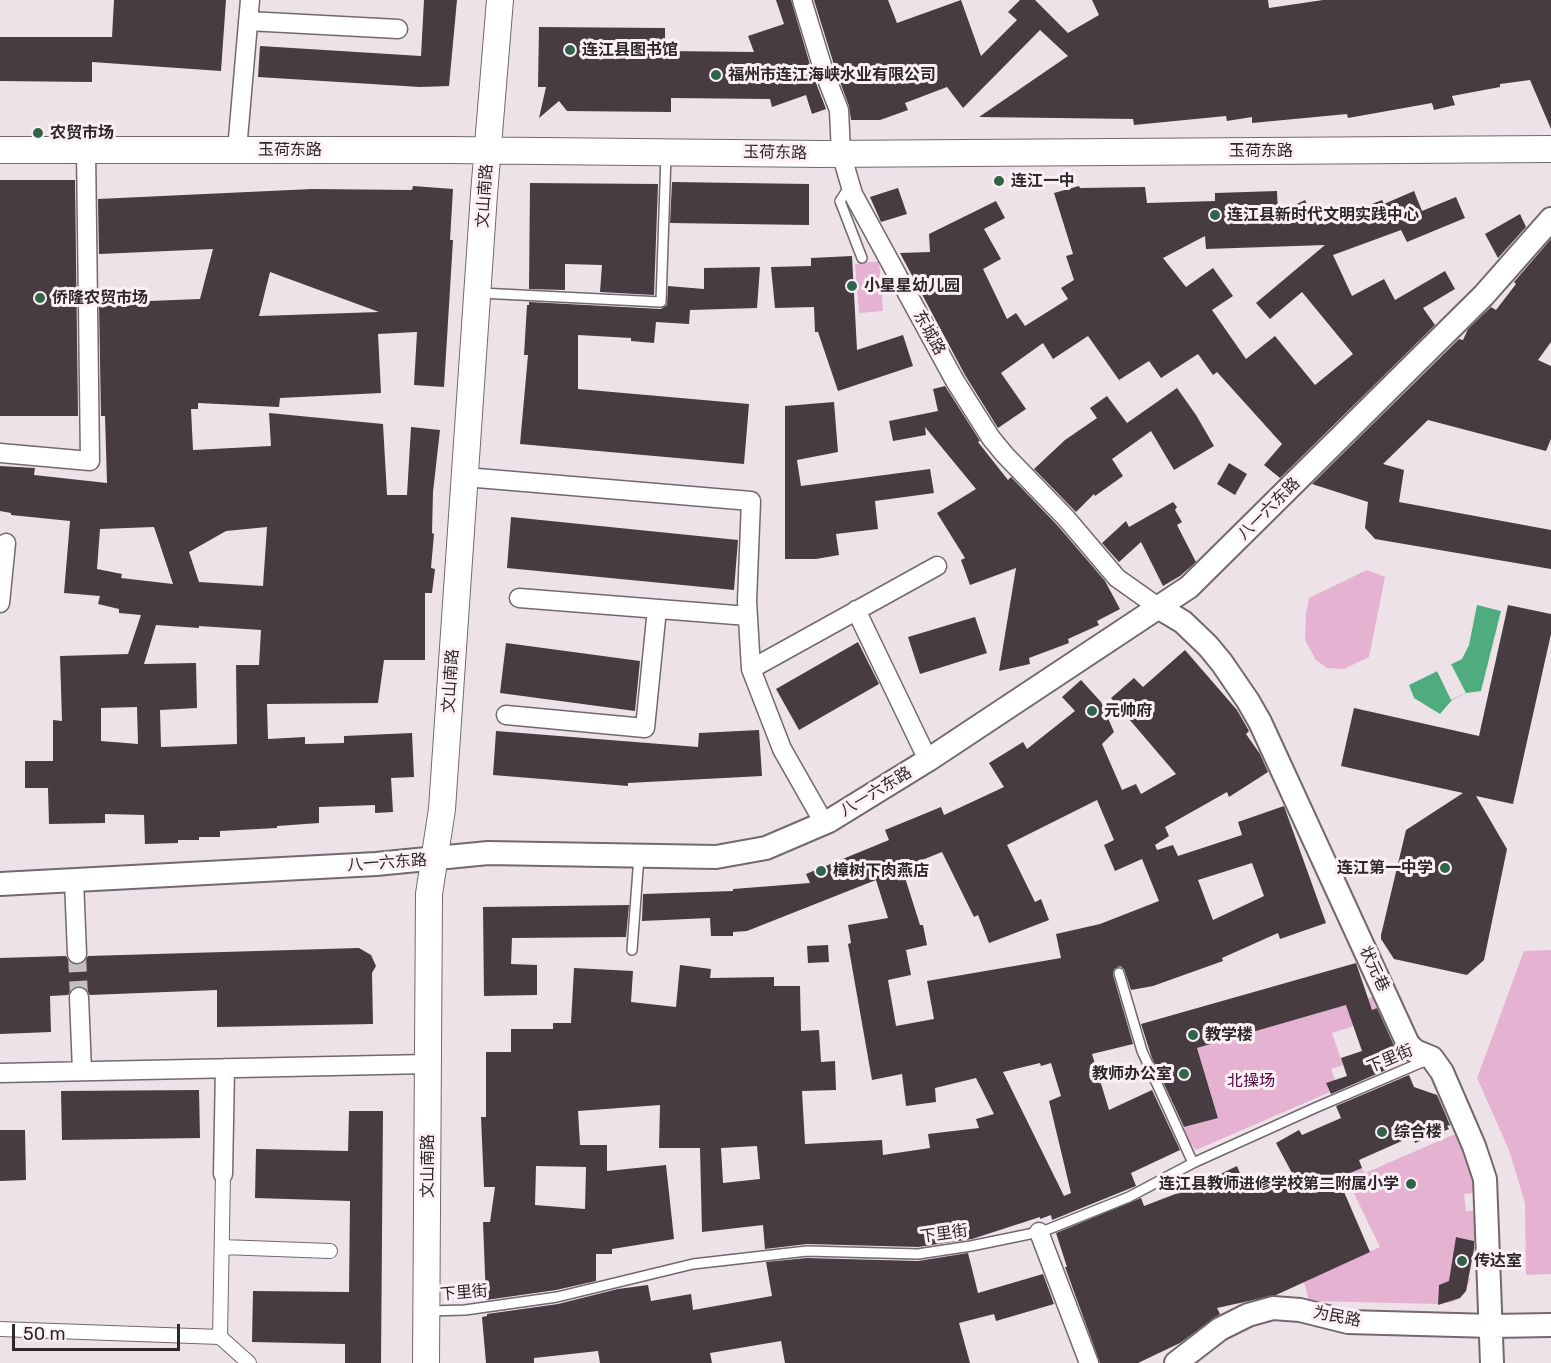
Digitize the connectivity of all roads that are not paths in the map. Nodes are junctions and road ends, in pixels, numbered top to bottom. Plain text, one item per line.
1 (250, 0) edge
2 (500, 0) edge
3 (802, 0) edge
4 (248, 21) junction
5 (398, 29) dead end
6 (1551, 149) edge
7 (0, 150) edge
8 (86, 150) junction
9 (237, 150) junction
10 (488, 150) junction
11 (666, 152) junction
12 (842, 153) junction
13 (850, 186) junction
14 (1551, 219) edge
15 (862, 258) dead end
16 (478, 292) junction
17 (0, 453) edge
18 (465, 477) junction
19 (6, 543) dead end
20 (937, 566) dead end
21 (1189, 587) junction
22 (519, 598) dead end
23 (0, 603) edge
24 (1158, 607) junction
25 (657, 609) junction
26 (856, 610) junction
27 (748, 616) junction
28 (1194, 632) junction
29 (751, 669) junction
30 (506, 715) dead end
31 (928, 760) junction
32 (824, 823) junction
33 (640, 854) junction
34 (434, 859) junction
35 (74, 880) junction
36 (0, 884) edge
37 (632, 950) dead end
38 (78, 954) tunnel mouth
39 (1119, 973) dead end
40 (79, 997) tunnel mouth
41 (1432, 1058) junction
42 (428, 1064) junction
43 (225, 1068) junction
44 (82, 1071) junction
45 (0, 1073) edge
46 (1194, 1163) junction
47 (223, 1174) joint
48 (1039, 1232) junction
49 (222, 1247) junction
50 (330, 1251) dead end
51 (426, 1311) junction
52 (1551, 1325) edge
53 (1492, 1326) junction
54 (0, 1329) edge
55 (220, 1337) junction
56 (428, 1360) edge
57 (1083, 1362) edge
58 (249, 1363) edge
59 (1176, 1363) edge
60 (1492, 1363) edge

1 - 4 street
2 - 10 main road, 文山南路
3 - 12 street, 东城路
4 - 5 street
4 - 9 street
6 - 12 main road, 玉荷东路
7 - 8 main road, 玉荷东路
8 - 9 main road, 玉荷东路
8 - 17 street
9 - 10 main road, 玉荷东路
10 - 11 main road, 玉荷东路
10 - 16 main road, 文山南路
11 - 12 main road, 玉荷东路
11 - 16 lane
12 - 13 street, 东城路
13 - 15 lane
13 - 24 street, 东城路
14 - 21 street, 八一六东路
16 - 18 main road, 文山南路
18 - 27 street
18 - 34 main road, 文山南路
19 - 23 street
20 - 26 street
21 - 24 street, 八一六东路
21 - 28 street
22 - 25 street
24 - 28 street, 状元巷
24 - 31 street, 八一六东路
25 - 27 street
25 - 30 street
26 - 29 street
26 - 31 street
27 - 29 street
28 - 41 street, 状元巷
29 - 32 street
31 - 32 street, 八一六东路
32 - 33 street, 八一六东路
33 - 34 street, 八一六东路
33 - 37 lane
34 - 35 street, 八一六东路
34 - 42 main road, 文山南路
35 - 36 street, 八一六东路
35 - 38 street
39 - 46 lane
40 - 44 street
41 - 46 lane, 下里街
41 - 53 street, 状元巷
42 - 43 street
42 - 51 main road, 文山南路
43 - 44 street
43 - 47 street
44 - 45 street
46 - 48 lane, 下里街
47 - 49 street
48 - 51 lane, 下里街
48 - 57 street
49 - 50 street
49 - 55 street
51 - 56 main road, 文山南路
52 - 53 street, 为民路
53 - 59 street, 为民路
53 - 60 street, 状元巷
54 - 55 street
55 - 58 street

